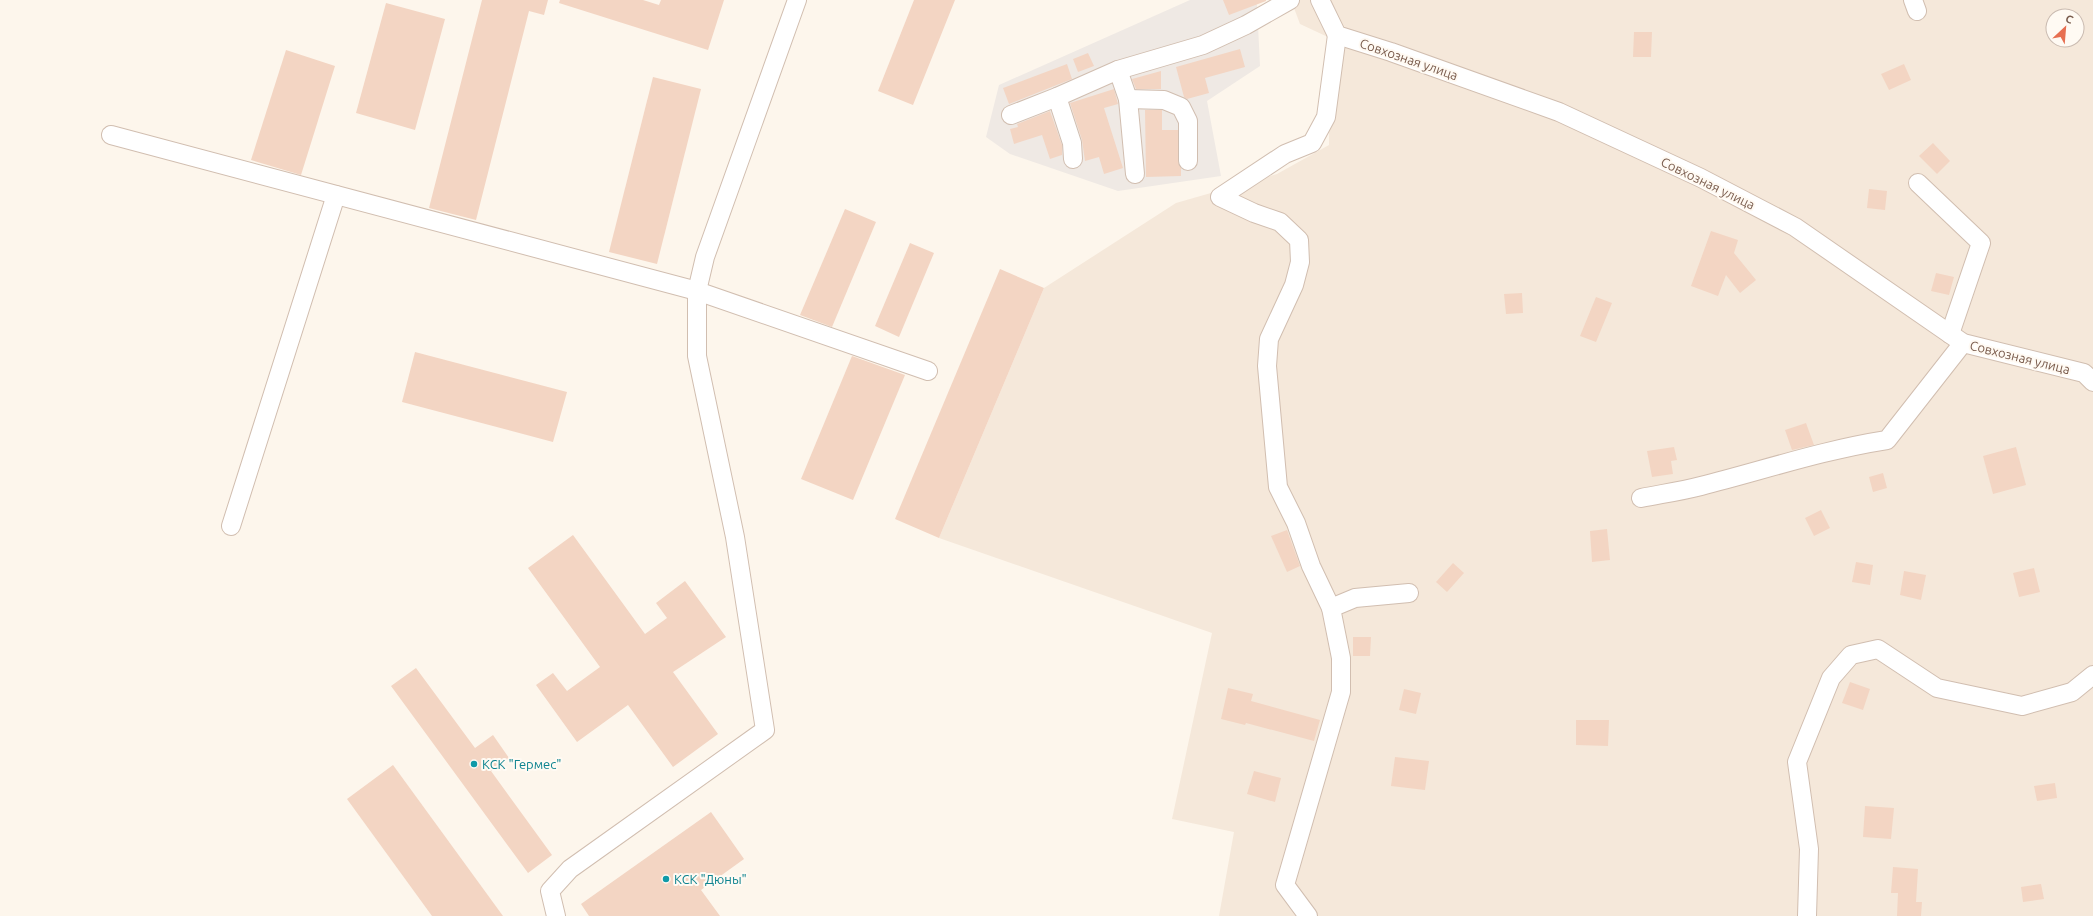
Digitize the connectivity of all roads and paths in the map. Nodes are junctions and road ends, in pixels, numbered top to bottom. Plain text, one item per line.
1 (797, 0) edge
2 (1290, 0) edge
3 (1320, 0) edge
4 (1338, 35) junction
5 (1118, 70) junction
6 (1057, 97) junction
7 (1128, 99) junction
8 (1011, 115) dead end
9 (111, 135) dead end
10 (1073, 159) dead end
11 (1188, 161) dead end
12 (1135, 174) dead end
13 (1918, 183) dead end
14 (336, 195) junction
15 (697, 291) junction
16 (1957, 338) junction
17 (928, 372) dead end
18 (2093, 382) edge
19 (1641, 498) dead end
20 (231, 526) dead end
21 (1408, 593) dead end
22 (1331, 608) junction
23 (2093, 675) edge
24 (556, 916) edge
25 (1308, 916) edge
26 (1807, 916) edge

1 - 15 street
2 - 5 street
3 - 4 street
4 - 16 street, Совхозная улица
4 - 22 street
5 - 6 street
5 - 7 street
6 - 8 street
6 - 10 street
7 - 11 street
7 - 12 street
9 - 14 street
13 - 16 street
14 - 15 street
14 - 20 street
15 - 17 street
15 - 24 street
16 - 18 street, Совхозная улица
16 - 19 street
21 - 22 street
22 - 25 street
23 - 26 street

